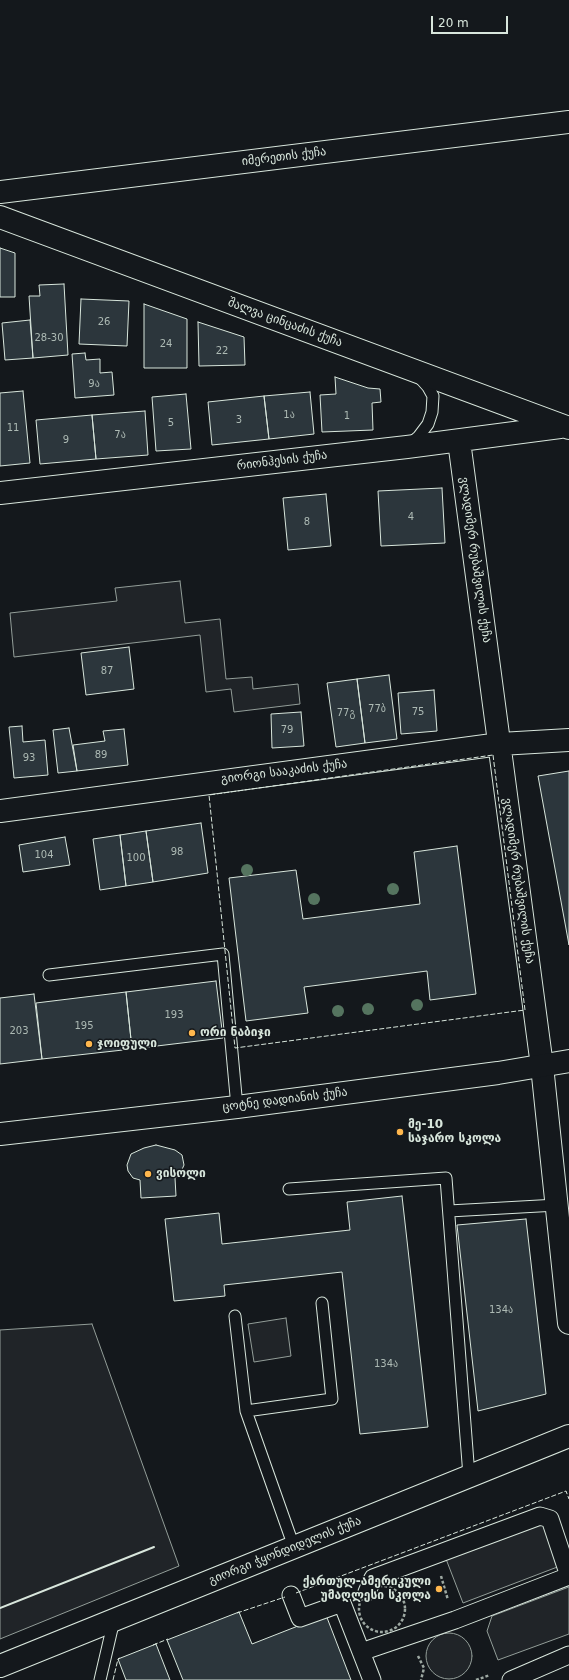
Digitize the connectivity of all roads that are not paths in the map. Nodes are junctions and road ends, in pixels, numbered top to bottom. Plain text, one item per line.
1 (569, 122) edge
2 (0, 192) edge
3 (0, 217) edge
4 (413, 370) junction
5 (566, 427) edge
6 (459, 440) junction
7 (407, 447) junction
8 (0, 494) edge
9 (569, 740) edge
10 (500, 744) junction
11 (0, 810) edge
12 (48, 975) dead end
13 (569, 1061) edge
14 (542, 1066) junction
15 (237, 1106) junction
16 (0, 1134) edge
17 (288, 1189) dead end
18 (557, 1205) junction
19 (449, 1211) junction
20 (322, 1303) dead end
21 (236, 1316) dead end
22 (569, 1323) edge
23 (246, 1411) junction
24 (569, 1436) edge
25 (469, 1476) junction
26 (294, 1547) junction
27 (367, 1592) dead end
28 (291, 1595) dead end
29 (114, 1620) junction
30 (361, 1652) junction
31 (569, 1655) edge
32 (0, 1666) edge
33 (100, 1680) edge
34 (372, 1680) edge
35 (511, 1680) edge

1 - 2 street, იმერეთის ქუჩა
3 - 4 street, შალვა ცინცაძის ქუჩა
4 - 5 street, შალვა ცინცაძის ქუჩა
4 - 7 lane
5 - 6 street, რიონჰესის ქუჩა
6 - 7 street, რიონჰესის ქუჩა
6 - 10 street, ვლადიმერ რუბაშვილის ქუჩა
7 - 8 street, რიონჰესის ქუჩა
9 - 10 street, გიორგი სააკაძის ქუჩა
10 - 11 street, გიორგი სააკაძის ქუჩა
10 - 14 street, ვლადიმერ რუბაშვილის ქუჩა
12 - 15 lane
13 - 14 street, ცოტნე დადიანის ქუჩა
14 - 15 street, ცოტნე დადიანის ქუჩა
14 - 18 street, ვლადიმერ რუბაშვილის ქუჩა
15 - 16 street, ცოტნე დადიანის ქუჩა
17 - 19 lane
18 - 19 lane
18 - 22 street, ვლადიმერ რუბაშვილის ქუჩა
19 - 25 lane
20 - 23 lane
21 - 23 lane
23 - 26 lane
24 - 25 street, გიორგი ჭყონდიდელის ქუჩა
25 - 26 street, გიორგი ჭყონდიდელის ქუჩა
26 - 29 street, გიორგი ჭყონდიდელის ქუჩა
27 - 30 street
28 - 30 street
29 - 32 street, გიორგი ჭყონდიდელის ქუჩა
29 - 33 lane
30 - 34 street
31 - 35 street

